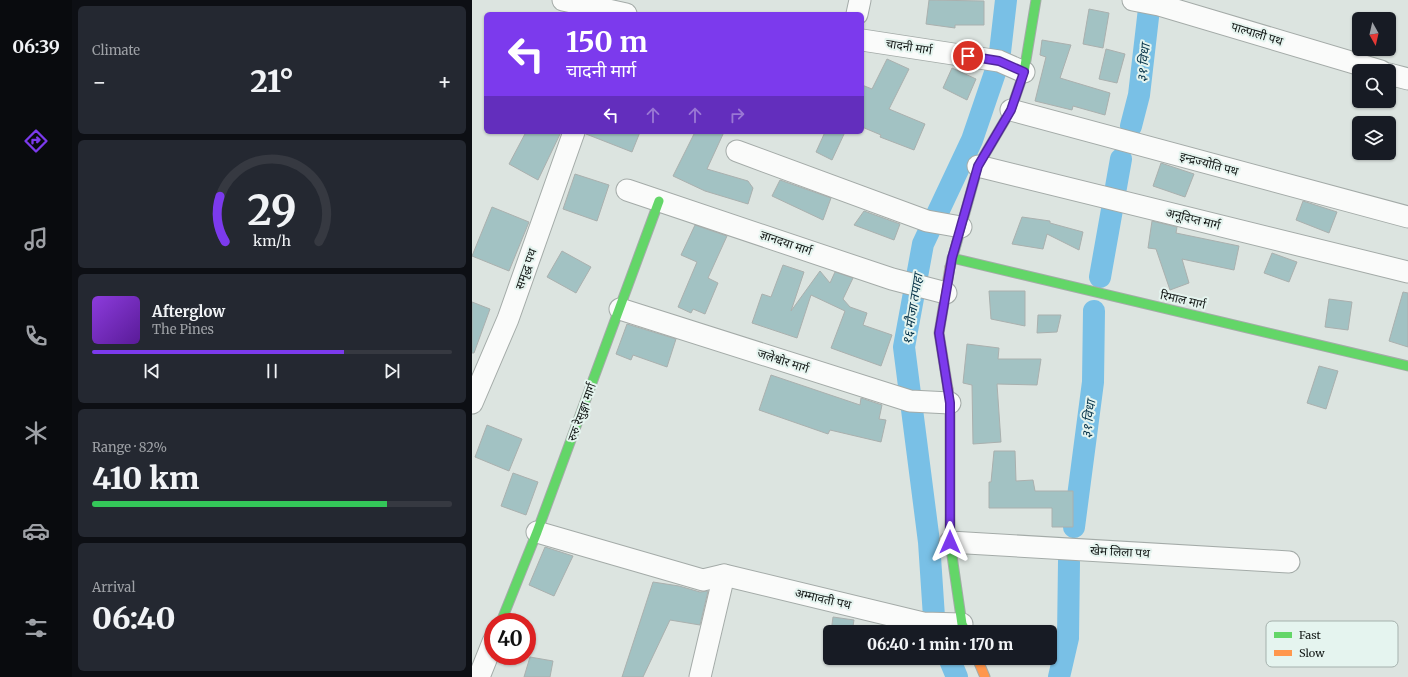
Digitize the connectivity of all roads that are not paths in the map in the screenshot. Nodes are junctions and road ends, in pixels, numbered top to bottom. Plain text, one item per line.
1 (563, 0) edge
2 (860, 0) edge
3 (1036, 0) edge
4 (1135, 0) edge
5 (620, 10) edge
6 (857, 12) edge
7 (864, 40) edge
8 (1357, 64) edge
9 (1024, 72) junction
10 (1396, 76) edge
11 (1408, 79) edge
12 (1011, 110) junction
13 (573, 134) edge
14 (737, 151) dead end
15 (978, 166) junction
16 (627, 190) dead end
17 (659, 200) junction
18 (1408, 217) edge
19 (961, 228) junction
20 (952, 258) junction
21 (1408, 272) edge
22 (946, 293) junction
23 (620, 309) junction
24 (1408, 366) edge
25 (472, 403) edge
26 (949, 403) junction
27 (537, 532) junction
28 (950, 542) junction
29 (1289, 562) dead end
30 (724, 576) junction
31 (505, 613) edge
32 (939, 625) edge
33 (964, 625) edge
34 (484, 664) edge
35 (979, 665) edge
36 (479, 677) edge
37 (700, 677) edge
38 (984, 677) edge

1 - 5 street
2 - 6 street
3 - 9 street
4 - 8 street, पाल्पाली पथ
7 - 9 street, चादनी मार्ग
9 - 12 street
10 - 11 street
12 - 15 street
12 - 18 street, इन्द्रज्योति पथ
13 - 25 street, समृद्ध पथ
14 - 19 street
15 - 19 street
15 - 21 street, अनूदिप्त मार्ग
16 - 17 street, ज्ञानदया मार्ग
17 - 22 street, ज्ञानदया मार्ग
17 - 23 street, रुरु रेसुङ्गा मार्ग
19 - 20 street
20 - 22 street
20 - 24 street, रिमाल मार्ग
22 - 26 street
23 - 26 street, जलेश्वोर मार्ग
23 - 27 street, रुरु रेसुङ्गा मार्ग
26 - 28 street
27 - 30 street, अम्मावती पथ
27 - 31 street, रुरु रेसुङ्गा मार्ग
28 - 29 street, खेम लिला पथ
28 - 33 street
30 - 32 street, अम्मावती पथ
30 - 37 street
34 - 36 street
35 - 38 street

